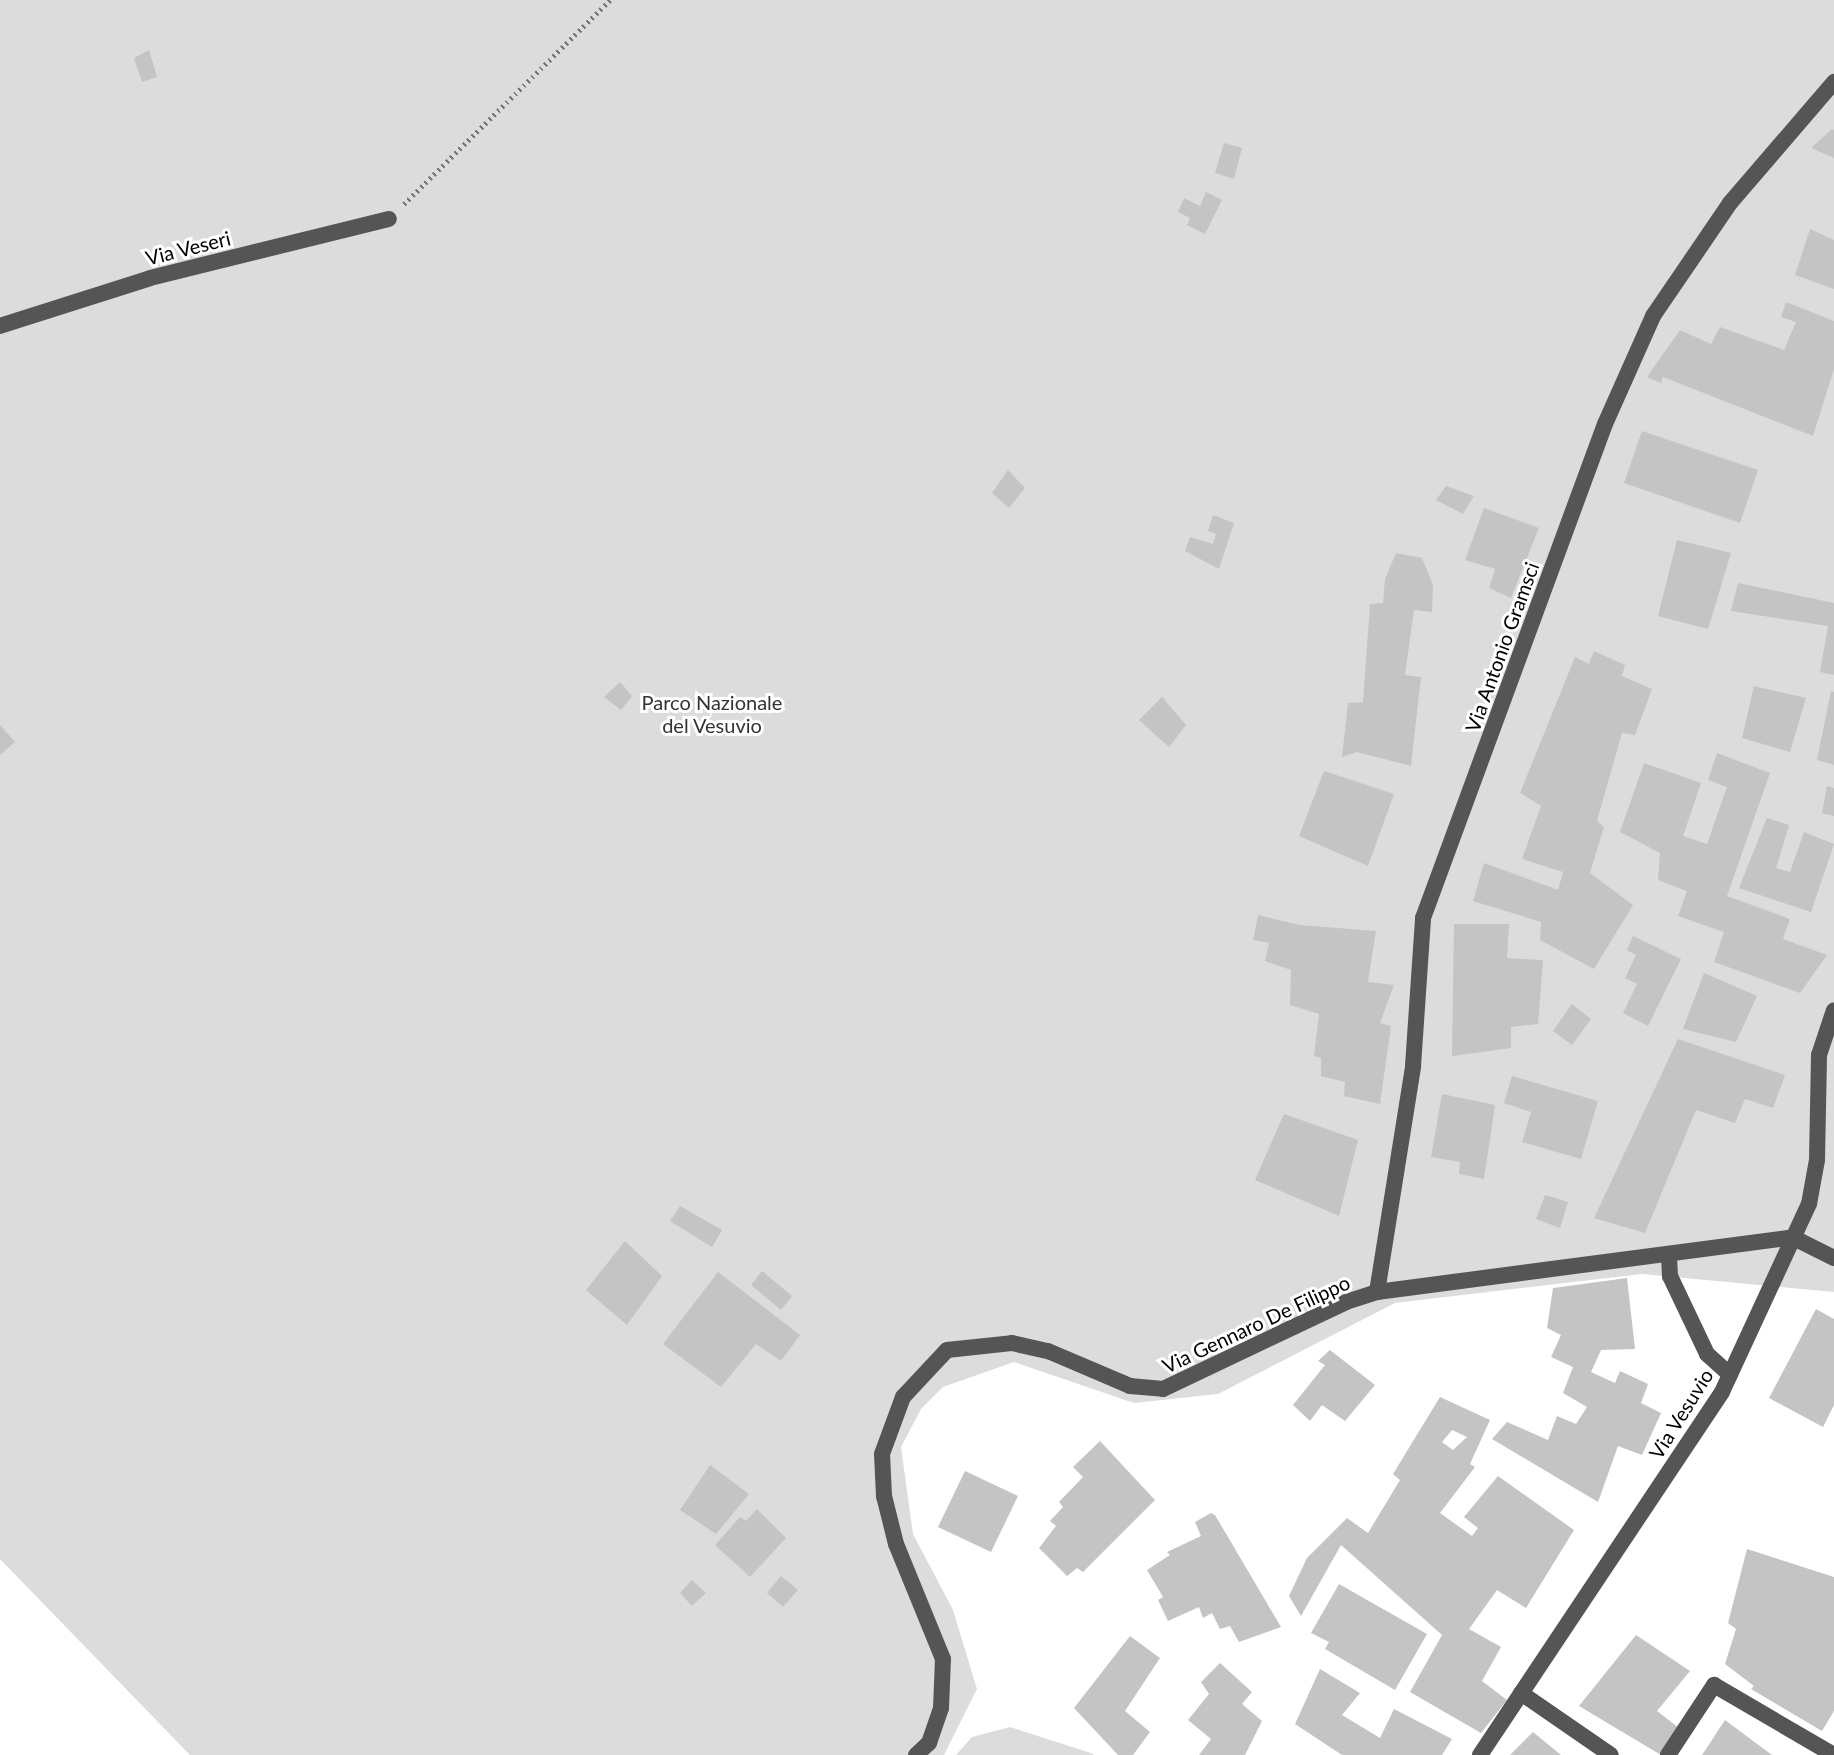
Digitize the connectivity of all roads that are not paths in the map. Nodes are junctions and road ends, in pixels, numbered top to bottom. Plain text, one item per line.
1 (1834, 82) edge
2 (389, 219) road end
3 (0, 326) edge
4 (1834, 1010) edge
5 (1792, 1237) junction
6 (1669, 1257) junction
7 (1834, 1258) edge
8 (1377, 1292) junction
9 (1730, 1375) junction
10 (1521, 1693) junction
11 (916, 1755) edge
12 (1480, 1755) edge
13 (1611, 1755) edge
14 (1668, 1755) edge
15 (1834, 1755) edge

1 - 8 street, Via Antonio Gramsci
2 - 3 street, Via Veseri
4 - 5 street, Via Vesuvio
5 - 6 street, Via Gennaro De Filippo
5 - 7 street
5 - 9 street, Via Vesuvio
6 - 8 street, Via Gennaro De Filippo
6 - 9 street
8 - 11 street, Via Gennaro De Filippo
9 - 10 street, Via Vesuvio
10 - 12 street, Via Vesuvio
10 - 13 street
14 - 15 street

